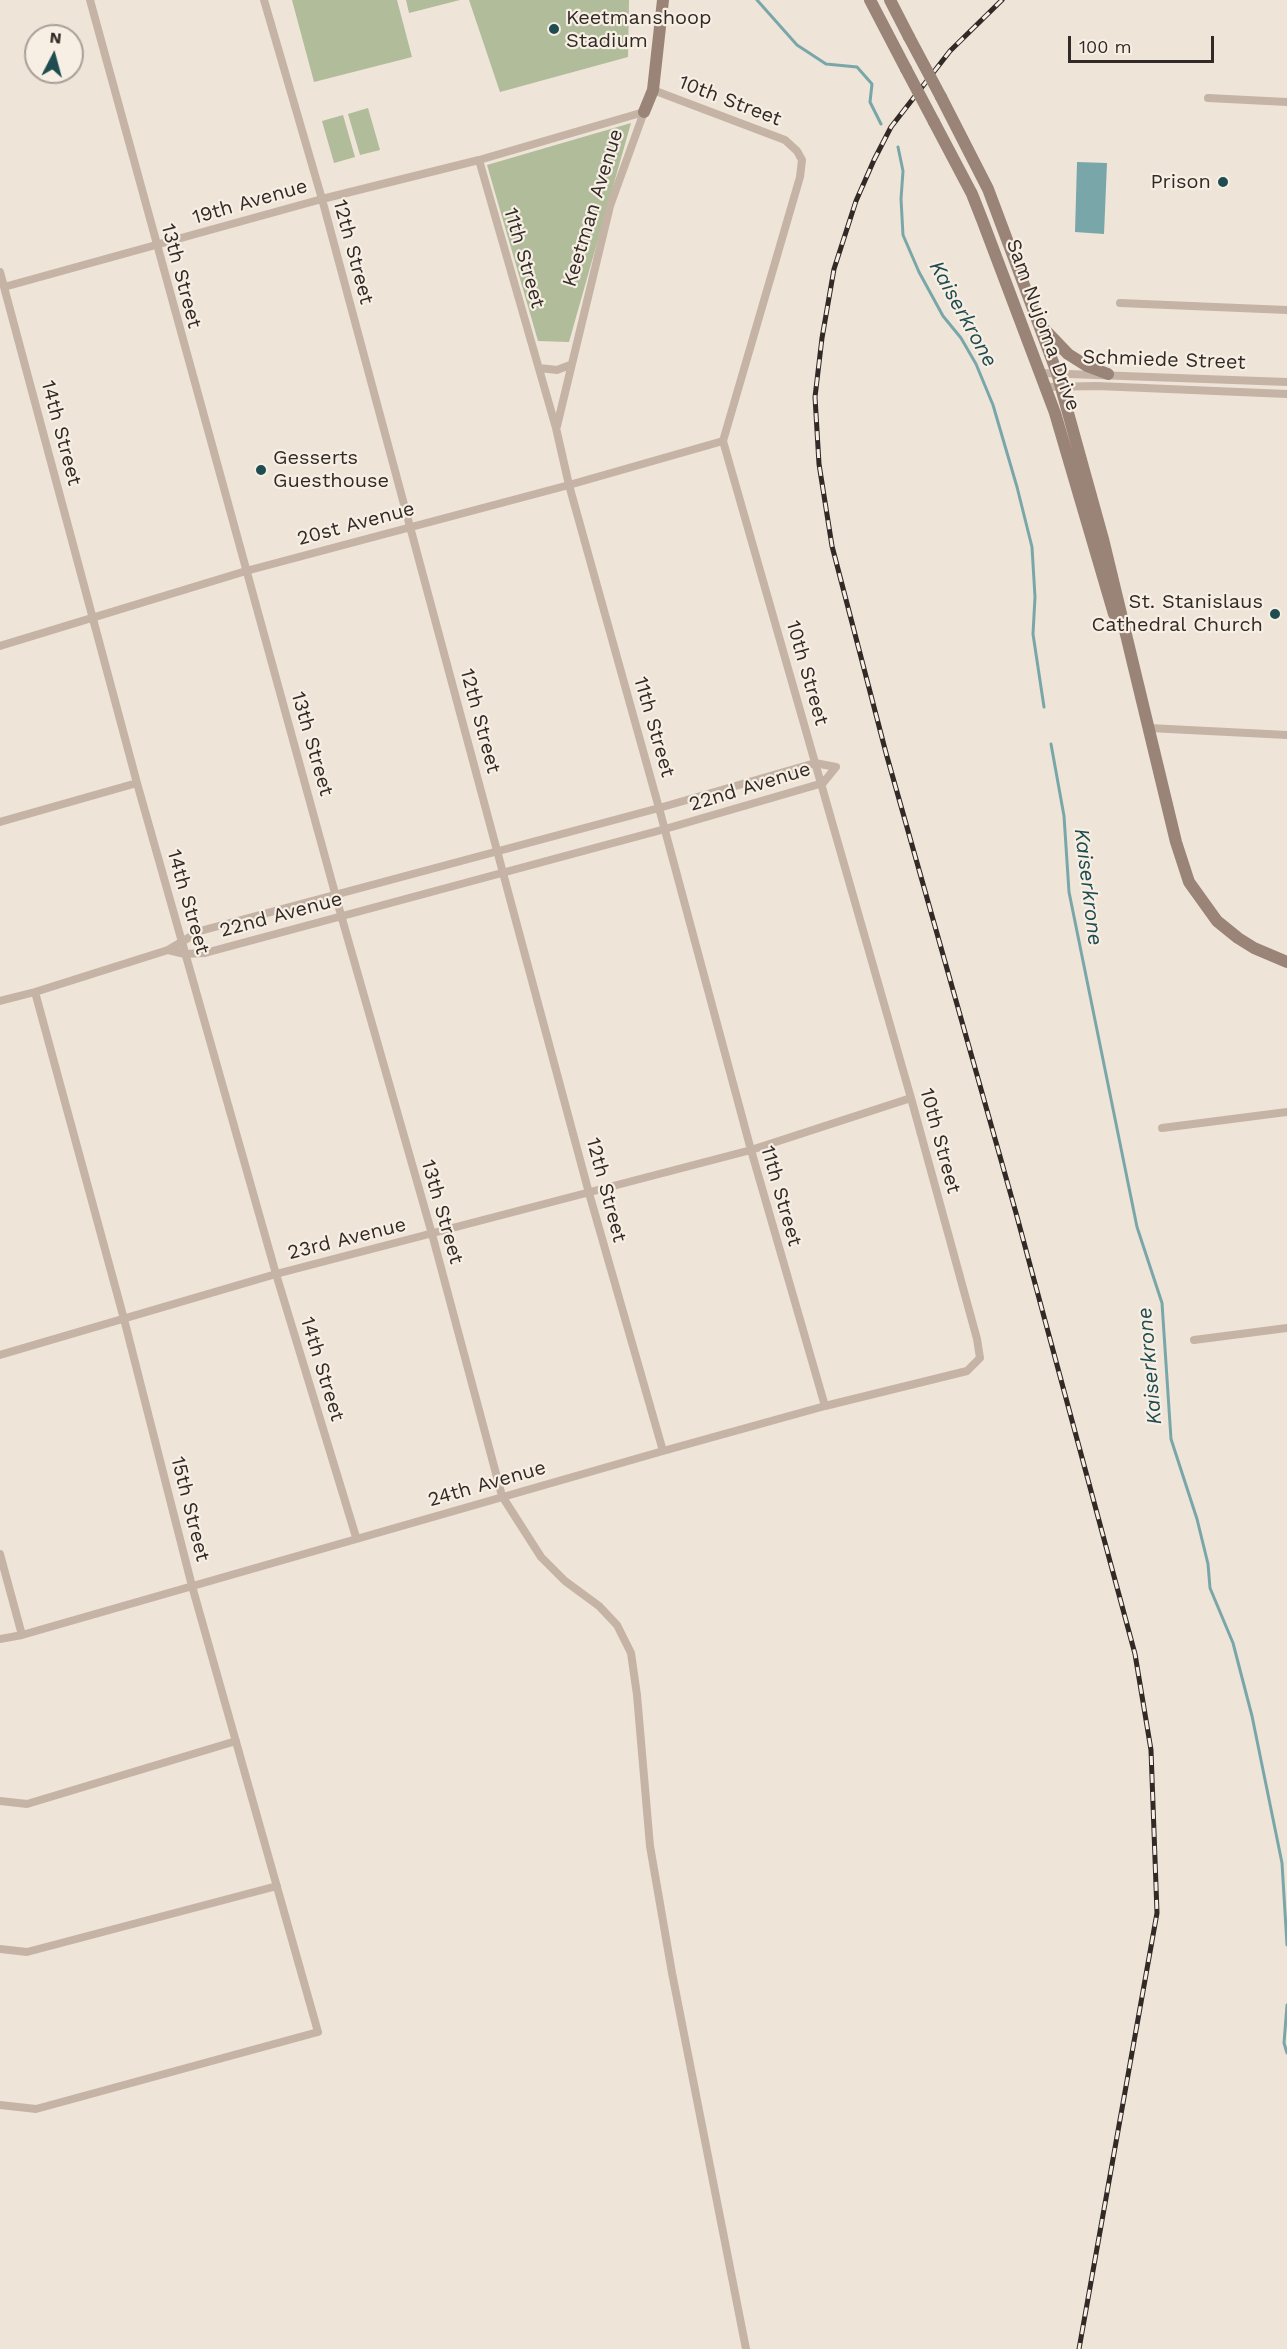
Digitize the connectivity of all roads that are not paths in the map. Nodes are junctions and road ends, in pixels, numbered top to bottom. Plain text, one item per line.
1 (90, 0) edge
2 (264, 0) edge
3 (663, 0) edge
4 (870, 0) edge
5 (890, 0) edge
6 (653, 90) junction
7 (1208, 98) dead end
8 (1287, 102) edge
9 (644, 112) junction
10 (479, 160) junction
11 (322, 199) junction
12 (156, 246) junction
13 (0, 272) edge
14 (4, 287) junction
15 (1120, 303) dead end
16 (1287, 310) edge
17 (1041, 325) junction
18 (570, 365) junction
19 (539, 368) junction
20 (1041, 373) junction
21 (1057, 373) junction
22 (1108, 374) junction
23 (1287, 382) edge
24 (1061, 386) junction
25 (1045, 387) junction
26 (1287, 394) edge
27 (556, 428) junction
28 (723, 441) junction
29 (569, 485) junction
30 (411, 526) junction
31 (246, 571) junction
32 (94, 619) junction
33 (0, 646) edge
34 (1136, 681) junction
35 (1149, 728) junction
36 (1287, 735) edge
37 (816, 763) junction
38 (137, 783) junction
39 (823, 783) junction
40 (659, 807) junction
41 (0, 822) edge
42 (665, 829) junction
43 (498, 851) junction
44 (504, 873) junction
45 (336, 894) junction
46 (341, 915) junction
47 (182, 941) junction
48 (168, 950) junction
49 (185, 954) junction
50 (1287, 962) edge
51 (34, 993) junction
52 (0, 1001) edge
53 (911, 1098) junction
54 (1287, 1112) edge
55 (1162, 1128) dead end
56 (751, 1150) junction
57 (589, 1193) junction
58 (432, 1234) junction
59 (276, 1274) junction
60 (124, 1319) junction
61 (1287, 1328) edge
62 (1194, 1340) dead end
63 (0, 1355) edge
64 (980, 1358) joint
65 (825, 1406) junction
66 (663, 1451) junction
67 (502, 1496) junction
68 (356, 1538) junction
69 (0, 1554) edge
70 (192, 1586) junction
71 (22, 1635) junction
72 (0, 1639) edge
73 (236, 1741) junction
74 (0, 1801) edge
75 (277, 1886) junction
76 (0, 1949) edge
77 (0, 2105) edge
78 (746, 2349) edge

1 - 12 street, 13th Street
2 - 11 street, 12th Street
3 - 6 main road, Keetman Avenue
4 - 20 main road, Sam Nujoma Drive, bridge
5 - 17 main road, Sam Nujoma Drive, bridge
6 - 9 main road, Keetman Avenue
6 - 28 street, 10th Street
7 - 8 street
9 - 10 street, 19th Avenue
9 - 18 street, Keetman Avenue
10 - 11 street, 19th Avenue
10 - 19 street, 11th Street
11 - 12 street, 19th Avenue
11 - 30 street, 12th Street
12 - 14 street, 19th Avenue
12 - 31 street, 13th Street
13 - 14 street, 14th Street
14 - 32 street, 14th Street
15 - 16 street
17 - 21 main road, Sam Nujoma Drive
17 - 22 main road
18 - 19 street
18 - 27 street, Keetman Avenue
19 - 27 street, 11th Street
20 - 21 street, Schmiede Street
20 - 25 main road, Sam Nujoma Drive
21 - 22 street, Schmiede Street
21 - 24 main road, Sam Nujoma Drive
22 - 23 street, Schmiede Street
24 - 25 street, Schmiede Street
24 - 26 street, Schmiede Street
24 - 34 main road, Sam Nujoma Drive
25 - 34 main road, Sam Nujoma Drive
27 - 29 street, 11th Street
28 - 29 street, 20st Avenue
28 - 37 street, 10th Street
29 - 30 street, 20st Avenue
29 - 40 street, 11th Street
30 - 31 street, 20st Avenue
30 - 43 street, 12th Street
31 - 32 street, 20st Avenue
31 - 45 street, 13th Street
32 - 33 street, 20st Avenue
32 - 38 street, 14th Street
34 - 35 main road, Sam Nujoma Drive
35 - 36 street
35 - 50 main road, Sam Nujoma Drive
37 - 39 street, 10th Street
37 - 39 street, 22nd Avenue
37 - 40 street, 22nd Avenue
38 - 41 street
38 - 47 street, 14th Street
39 - 42 street, 22nd Avenue
39 - 53 street, 10th Street
40 - 42 street, 11th Street
40 - 43 street, 22nd Avenue
42 - 44 street, 22nd Avenue
42 - 56 street, 11th Street
43 - 44 street, 12th Street
43 - 45 street, 22nd Avenue
44 - 46 street, 22nd Avenue
44 - 57 street, 12th Street
45 - 46 street, 13th Street
45 - 47 street, 22nd Avenue
46 - 49 street, 22nd Avenue
46 - 58 street, 13th Street
47 - 48 street, 22nd Avenue
47 - 49 street, 14th Street
48 - 49 street, 22nd Avenue
48 - 51 street, 22nd Avenue
49 - 59 street, 14th Street
51 - 52 street, 22nd Avenue
51 - 60 street, 15th Street
53 - 56 street, 23rd Avenue
53 - 64 street, 10th Street
54 - 55 street
56 - 57 street, 23rd Avenue
56 - 65 street, 11th Street
57 - 58 street, 23rd Avenue
57 - 66 street, 12th Street
58 - 59 street, 23rd Avenue
58 - 67 street, 13th Street
59 - 60 street, 23rd Avenue
59 - 68 street, 14th Street
60 - 63 street, 23rd Avenue
60 - 70 street, 15th Street
61 - 62 street
64 - 65 street, 24th Avenue
65 - 66 street, 24th Avenue
66 - 67 street, 24th Avenue
67 - 68 street, 24th Avenue
67 - 78 street, 13th Street
68 - 70 street, 24th Avenue
69 - 71 street
70 - 71 street, 24th Avenue
70 - 73 street, 15th Street
71 - 72 street, 24th Avenue
73 - 74 street
73 - 75 street, 15th Street
75 - 76 street
75 - 77 street, 15th Street

